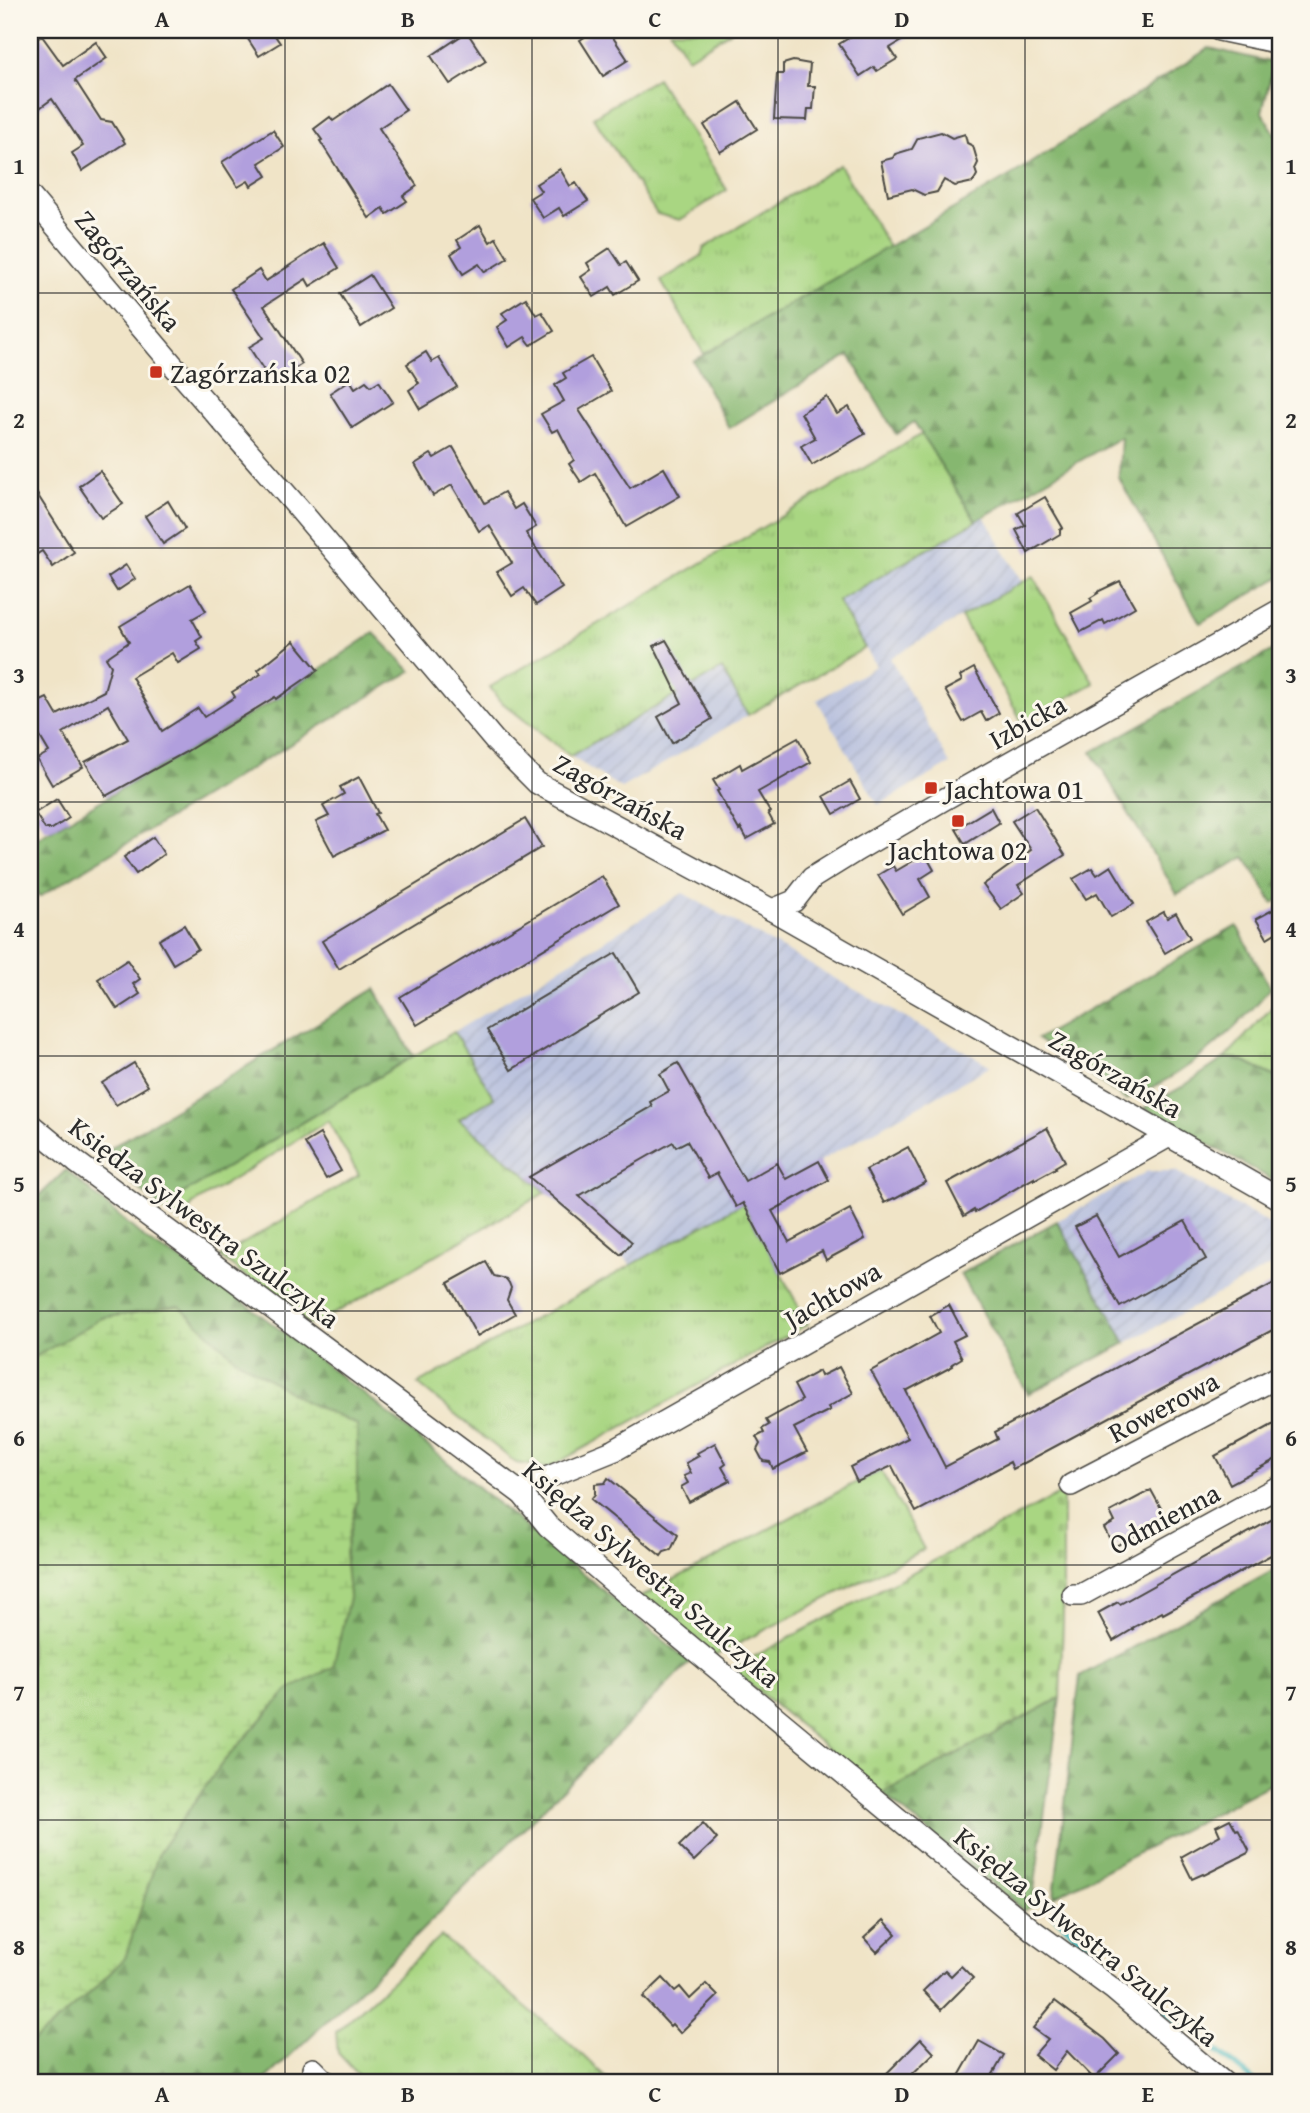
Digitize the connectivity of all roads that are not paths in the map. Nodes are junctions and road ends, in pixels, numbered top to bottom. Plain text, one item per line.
1 (1219, 30) edge
2 (1280, 43) edge
3 (30, 196) edge
4 (1280, 610) edge
5 (772, 910) junction
6 (30, 1124) edge
7 (1168, 1136) junction
8 (1280, 1199) edge
9 (1280, 1376) edge
10 (1071, 1485) dead end
11 (1280, 1486) edge
12 (522, 1494) junction
13 (1073, 1595) dead end
14 (1224, 2083) edge

1 - 2 street
3 - 5 street, Zagórzańska
4 - 5 street, Izbicka
5 - 7 street, Zagórzańska
6 - 12 street, Księdza Sylwestra Szulczyka
7 - 8 street, Zagórzańska
7 - 12 street, Jachtowa
9 - 10 street, Rowerowa
11 - 13 street, Odmienna
12 - 14 street, Księdza Sylwestra Szulczyka

